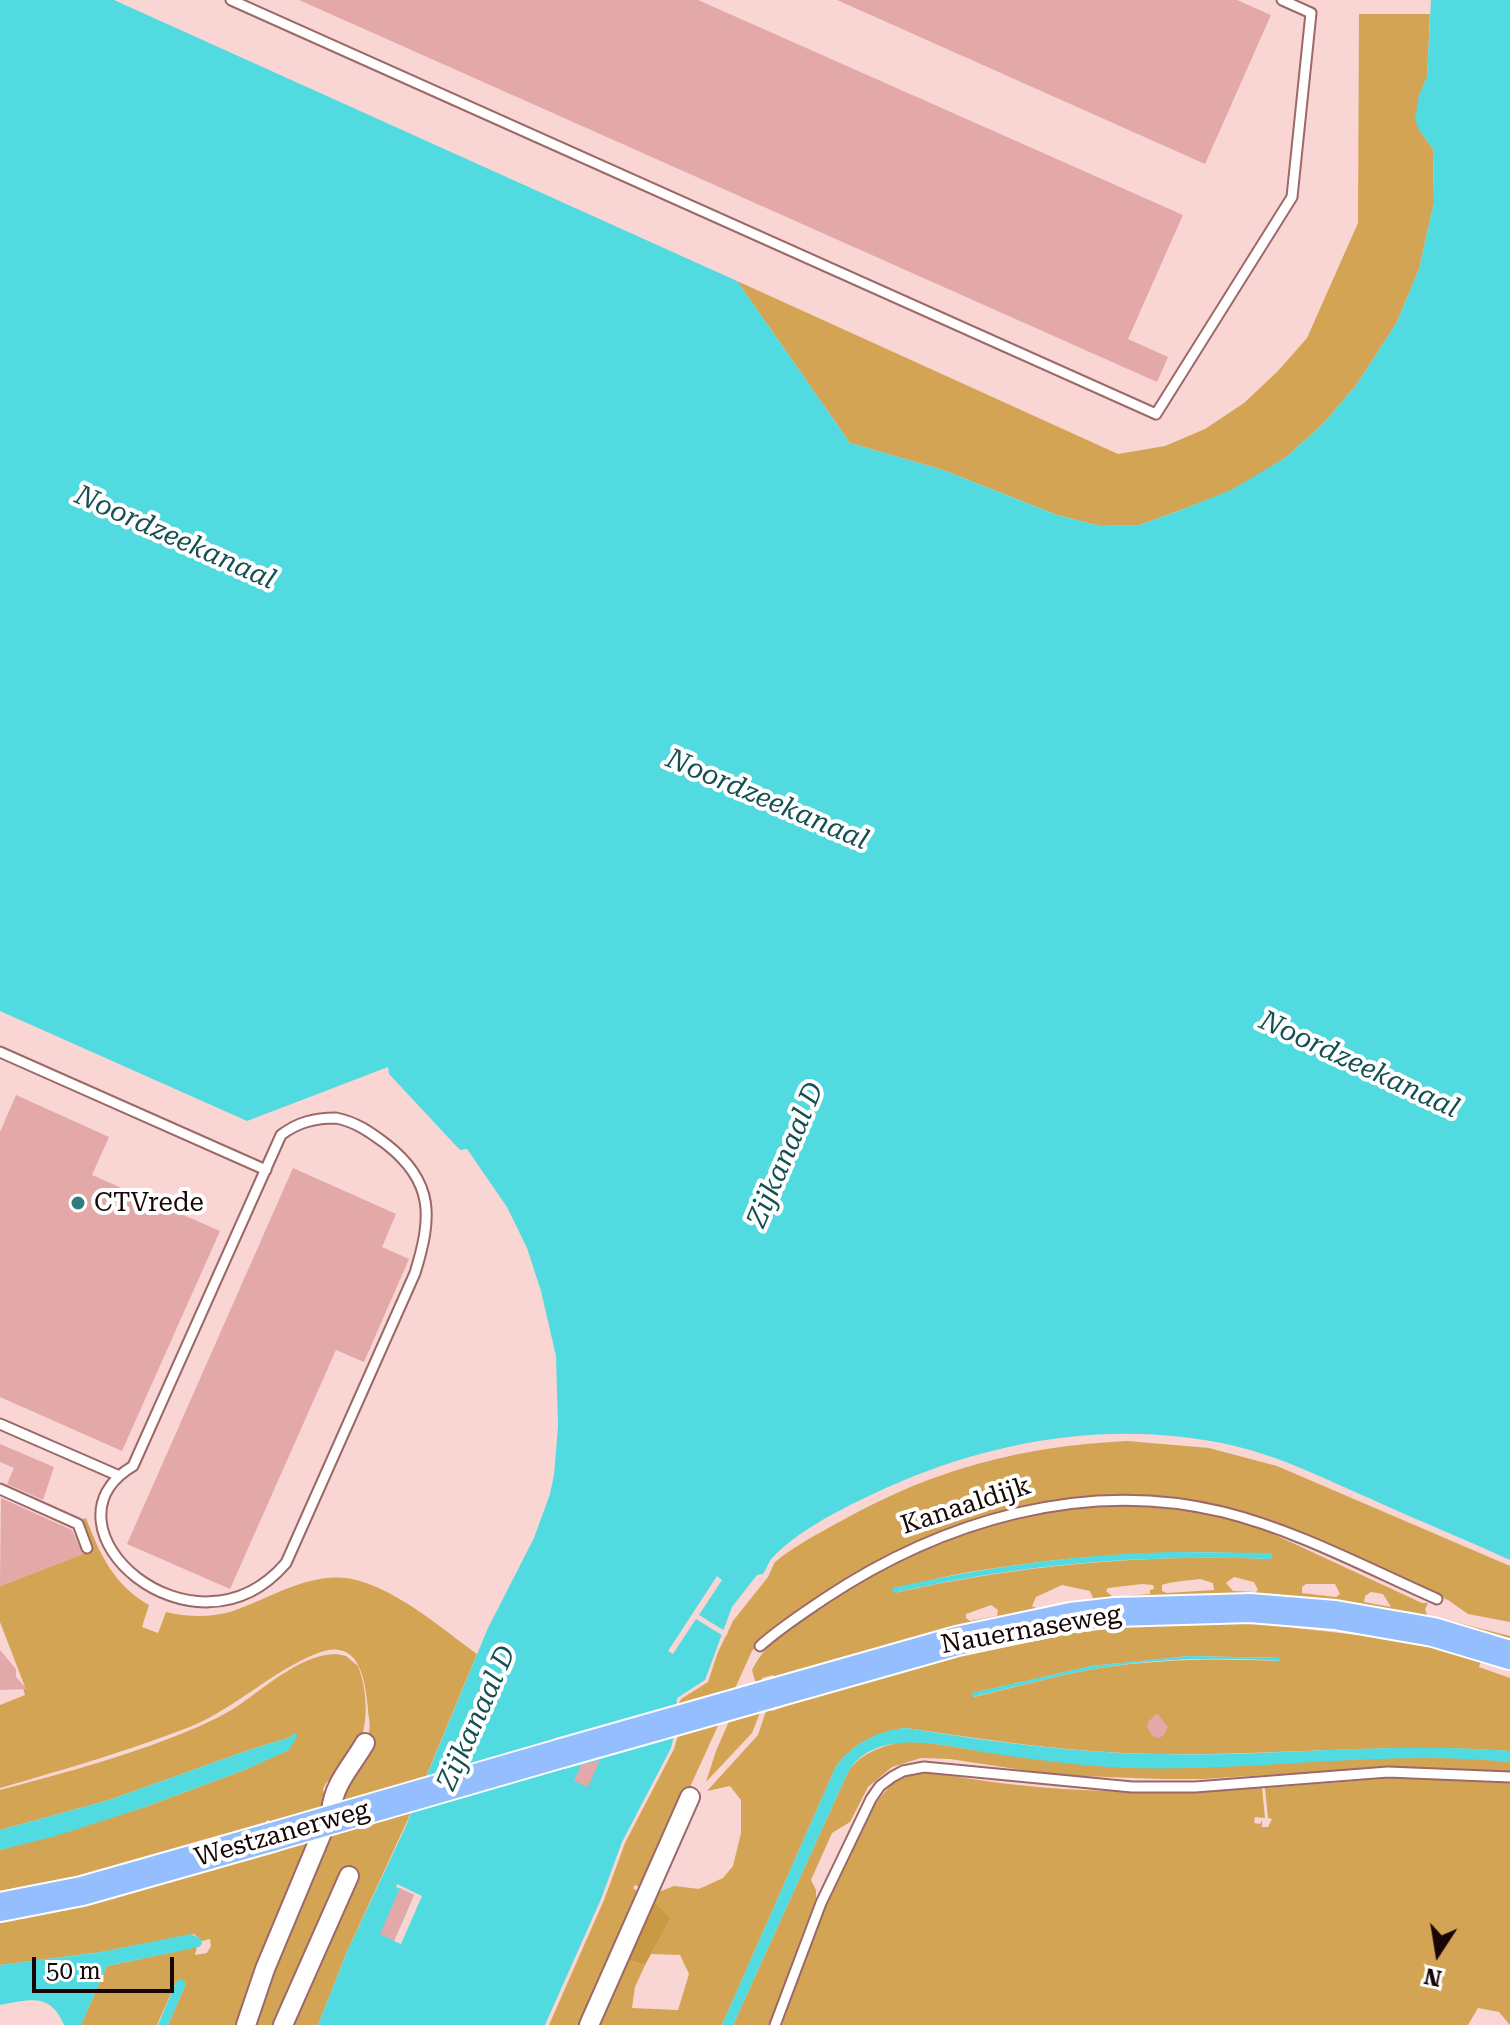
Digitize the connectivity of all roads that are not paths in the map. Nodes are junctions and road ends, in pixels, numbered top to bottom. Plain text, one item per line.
1 (231, 0) edge
2 (1282, 0) edge
3 (0, 1052) edge
4 (266, 1170) junction
5 (0, 1424) edge
6 (117, 1475) junction
7 (0, 1489) edge
8 (87, 1548) dead end
9 (1437, 1599) dead end
10 (760, 1646) dead end
11 (1510, 1655) edge
12 (365, 1743) dead end
13 (562, 1753) joint
14 (1510, 1777) edge
15 (690, 1797) dead end
16 (349, 1876) dead end
17 (0, 1907) edge
18 (246, 2025) edge
19 (283, 2025) edge
20 (589, 2025) edge
21 (775, 2025) edge

1 - 2 lane
3 - 4 lane
4 - 6 lane
4 - 6 lane
5 - 6 lane
7 - 8 lane
9 - 10 lane, Kanaaldijk
11 - 13 main road, Nauernaseweg
12 - 18 street
13 - 17 main road, Westzanerweg, bridge
14 - 21 lane
15 - 20 street
16 - 19 street

